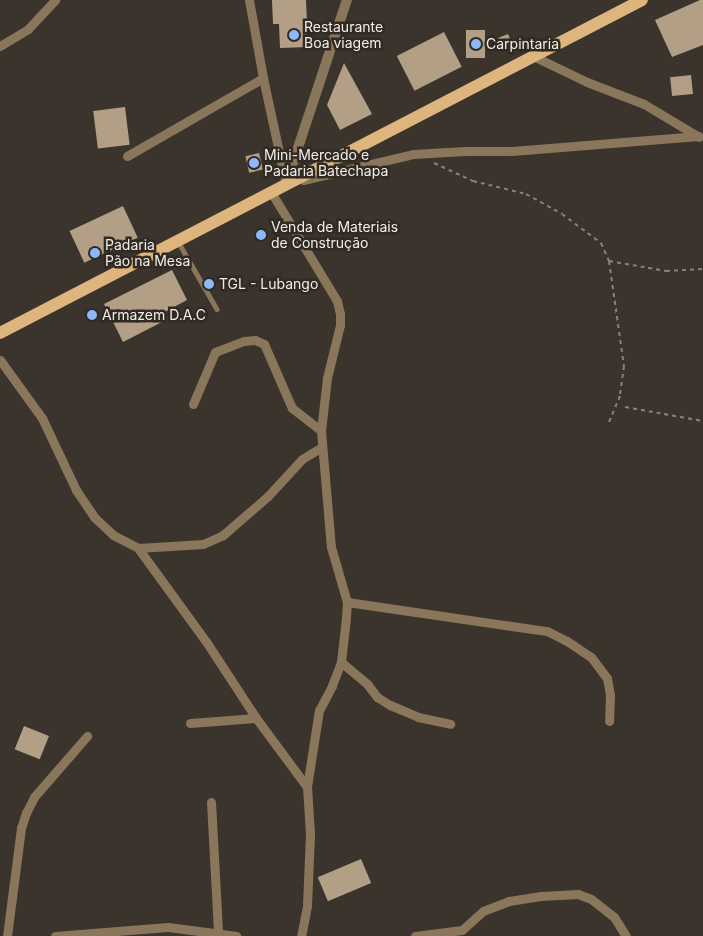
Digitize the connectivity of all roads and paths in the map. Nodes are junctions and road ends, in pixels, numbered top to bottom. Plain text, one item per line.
1 (54, 0) edge
2 (249, 0) edge
3 (347, 0) edge
4 (642, 0) edge
5 (0, 46) edge
6 (534, 56) junction
7 (263, 78) junction
8 (701, 138) edge
9 (414, 154) junction
10 (127, 156) dead end
11 (286, 184) junction
12 (271, 192) junction
13 (178, 240) junction
14 (609, 261) junction
15 (703, 269) edge
16 (216, 309) dead end
17 (0, 333) edge
18 (0, 360) edge
19 (193, 404) dead end
20 (625, 407) dead end
21 (703, 421) edge
22 (610, 422) dead end
23 (320, 431) junction
24 (322, 447) junction
25 (138, 548) junction
26 (347, 602) junction
27 (341, 662) junction
28 (256, 718) junction
29 (609, 720) dead end
30 (190, 723) dead end
31 (450, 724) dead end
32 (87, 736) dead end
33 (307, 787) junction
34 (211, 802) dead end
35 (218, 932) junction
36 (120, 934) edge
37 (7, 936) edge
38 (55, 936) edge
39 (236, 936) edge
40 (301, 936) edge
41 (415, 936) edge
42 (626, 936) edge

1 - 5 street
2 - 7 street
3 - 11 street
4 - 6 main road
6 - 8 street
6 - 11 main road
7 - 10 street
7 - 11 street
8 - 9 street
9 - 11 street
9 - 14 path
11 - 12 main road
12 - 13 main road
12 - 23 street
13 - 16 lane
13 - 17 main road
14 - 15 path
14 - 22 path
18 - 25 street
19 - 23 street
20 - 21 path
23 - 24 street
24 - 25 street
24 - 26 street
25 - 28 street
26 - 27 street
26 - 29 street
27 - 31 street
27 - 33 street
28 - 30 street
28 - 33 street
32 - 37 street
33 - 40 street
34 - 35 street
35 - 36 street
35 - 39 street
36 - 38 street
41 - 42 street

